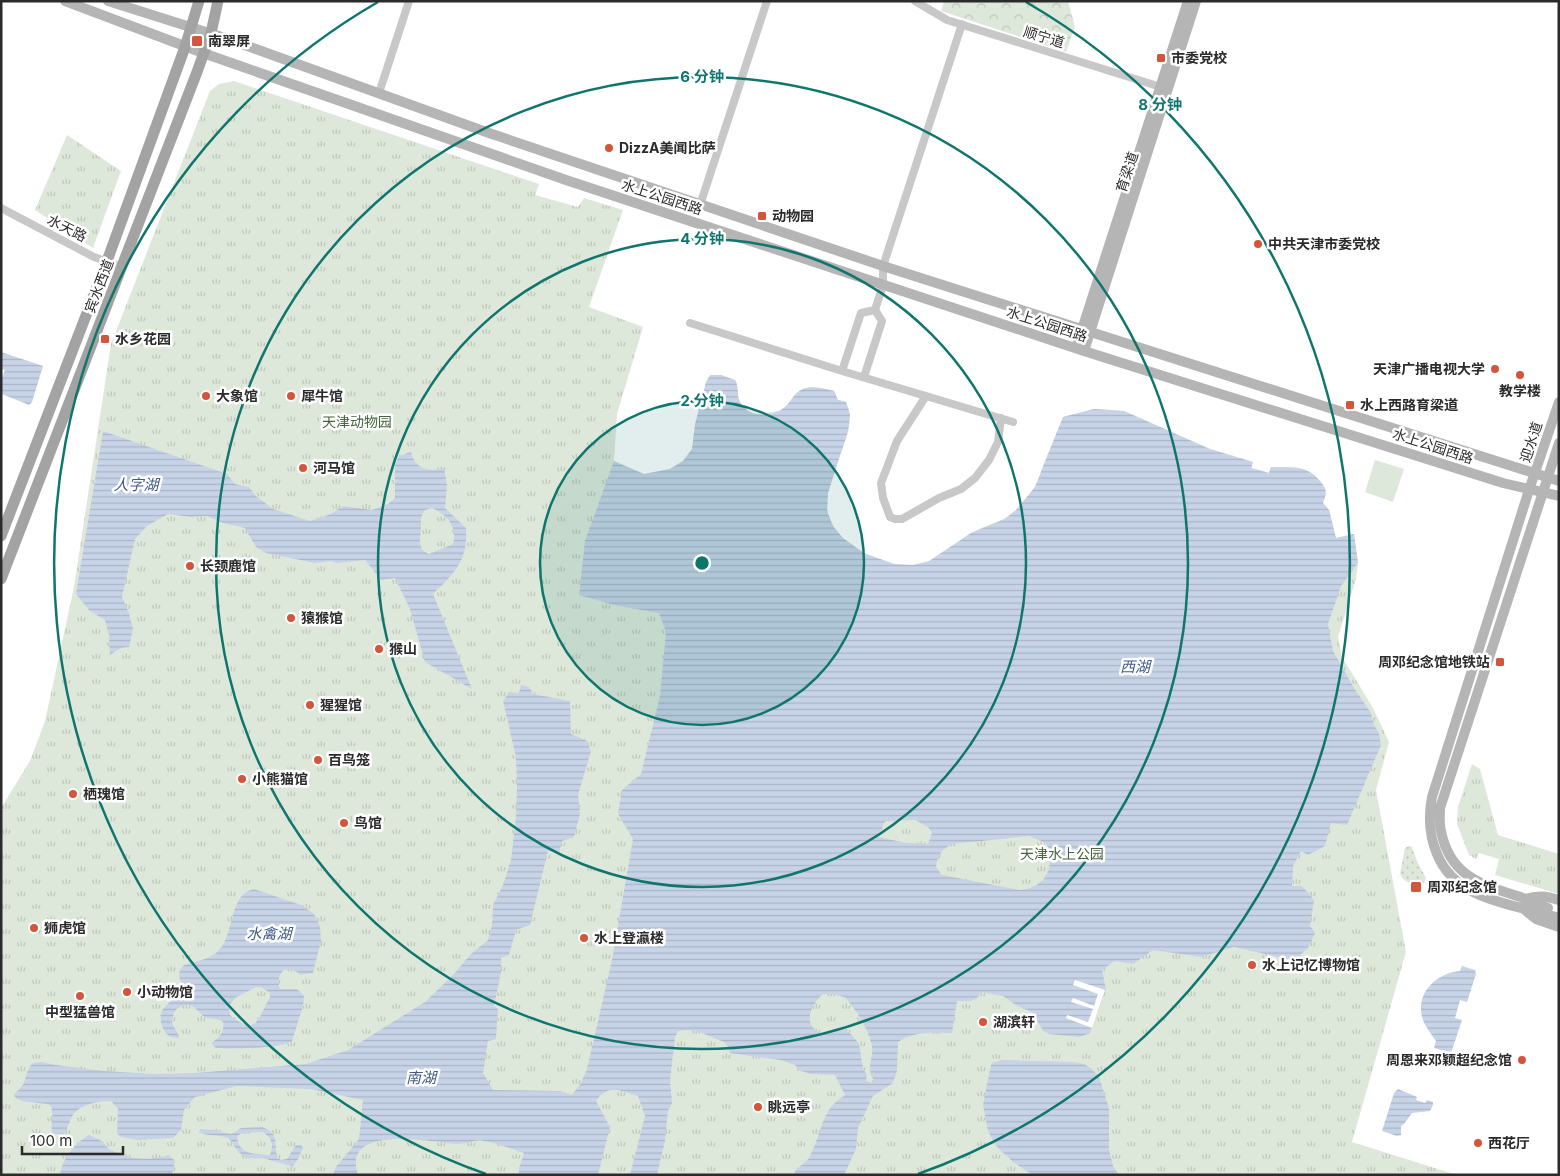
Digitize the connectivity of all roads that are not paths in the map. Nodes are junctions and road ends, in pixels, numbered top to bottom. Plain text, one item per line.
1 (65, 1) edge
2 (108, 1) edge
3 (199, 1) edge
4 (218, 1) edge
5 (409, 1) edge
6 (767, 1) edge
7 (915, 1) edge
8 (1188, 1) edge
9 (1196, 1) edge
10 (962, 24) junction
11 (192, 27) junction
12 (211, 33) junction
13 (185, 47) junction
14 (203, 54) junction
15 (1164, 88) junction
16 (379, 93) junction
17 (700, 205) junction
18 (1, 208) edge
19 (108, 261) junction
20 (122, 266) junction
21 (883, 266) junction
22 (883, 285) junction
23 (875, 310) junction
24 (690, 323) dead end
25 (1085, 331) junction
26 (1080, 349) junction
27 (842, 371) junction
28 (864, 377) junction
29 (926, 396) junction
30 (1559, 402) edge
31 (1001, 418) junction
32 (1013, 422) dead end
33 (1559, 443) edge
34 (1535, 473) junction
35 (1548, 477) junction
36 (1559, 481) edge
37 (1529, 490) junction
38 (1542, 492) junction
39 (1559, 496) edge
40 (1, 536) edge
41 (1, 578) edge
42 (1559, 900) edge
43 (1523, 903) junction
44 (1559, 911) edge
45 (1559, 918) edge
46 (1559, 927) edge

1 - 13 main road, 水上公园西路
2 - 11 main road, 水上公园西路
3 - 11 main road, 宾水西道
4 - 12 main road, 宾水西道
5 - 16 street
6 - 17 street
7 - 10 street, 顺宁道
8 - 15 main road
9 - 15 main road, 育梁道
10 - 15 street, 顺宁道
10 - 21 street
11 - 12 main road, 水上公园西路
11 - 13 main road, 宾水西道
12 - 14 main road, 宾水西道
12 - 16 main road, 水上公园西路
13 - 14 main road, 水上公园西路
13 - 19 main road, 宾水西道
14 - 20 main road, 宾水西道
14 - 22 main road, 水上公园西路
15 - 25 main road, 育梁道
16 - 17 main road, 水上公园西路
17 - 21 main road, 水上公园西路
18 - 19 street, 水天路
19 - 20 street, 水天路
19 - 40 main road, 宾水西道
20 - 41 main road, 宾水西道
21 - 22 street
21 - 25 main road, 水上公园西路
22 - 23 street
22 - 26 main road, 水上公园西路
23 - 27 street
23 - 28 street
24 - 27 street
25 - 26 main road, 育梁道
25 - 34 main road, 水上公园西路
26 - 37 main road, 水上公园西路
27 - 28 street
28 - 29 street
29 - 31 street
29 - 31 street
30 - 34 main road, 迎水道
31 - 32 street
33 - 35 main road, 迎水道
34 - 35 main road, 水上公园西路
34 - 37 main road, 迎水道
35 - 36 main road, 水上公园西路
35 - 38 main road
37 - 38 main road, 水上公园西路
37 - 43 main road
38 - 39 main road, 水上公园西路
38 - 43 main road
42 - 43 main road
43 - 44 main road
43 - 45 main road
43 - 46 main road

